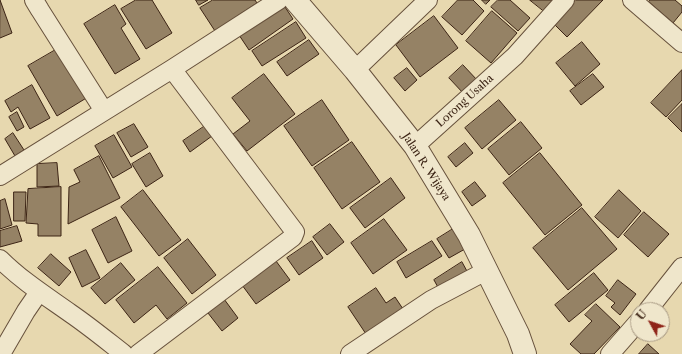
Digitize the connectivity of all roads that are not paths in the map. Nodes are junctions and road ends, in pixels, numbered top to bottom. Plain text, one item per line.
1 (34, 0) edge
2 (279, 0) edge
3 (295, 0) edge
4 (428, 0) edge
5 (565, 0) edge
6 (632, 0) edge
7 (682, 43) edge
8 (172, 69) junction
9 (355, 70) junction
10 (104, 111) junction
11 (415, 146) junction
12 (0, 176) edge
13 (0, 259) edge
14 (682, 267) edge
15 (486, 270) junction
16 (39, 292) junction
17 (654, 302) edge
18 (630, 331) edge
19 (1, 354) edge
20 (124, 354) edge
21 (138, 354) edge
22 (350, 354) edge
23 (525, 354) edge
24 (610, 354) edge

1 - 10 street
2 - 8 street
3 - 9 street, Jalan R. Wijaya
4 - 9 street
5 - 11 street, Lorong Usaha
6 - 7 street
8 - 10 street
8 - 21 street
9 - 11 street, Jalan R. Wijaya
10 - 12 street
11 - 15 street, Jalan R. Wijaya
13 - 16 street
14 - 17 street
15 - 22 street
15 - 23 street, Jalan R. Wijaya
16 - 19 street
16 - 20 street
18 - 24 street

